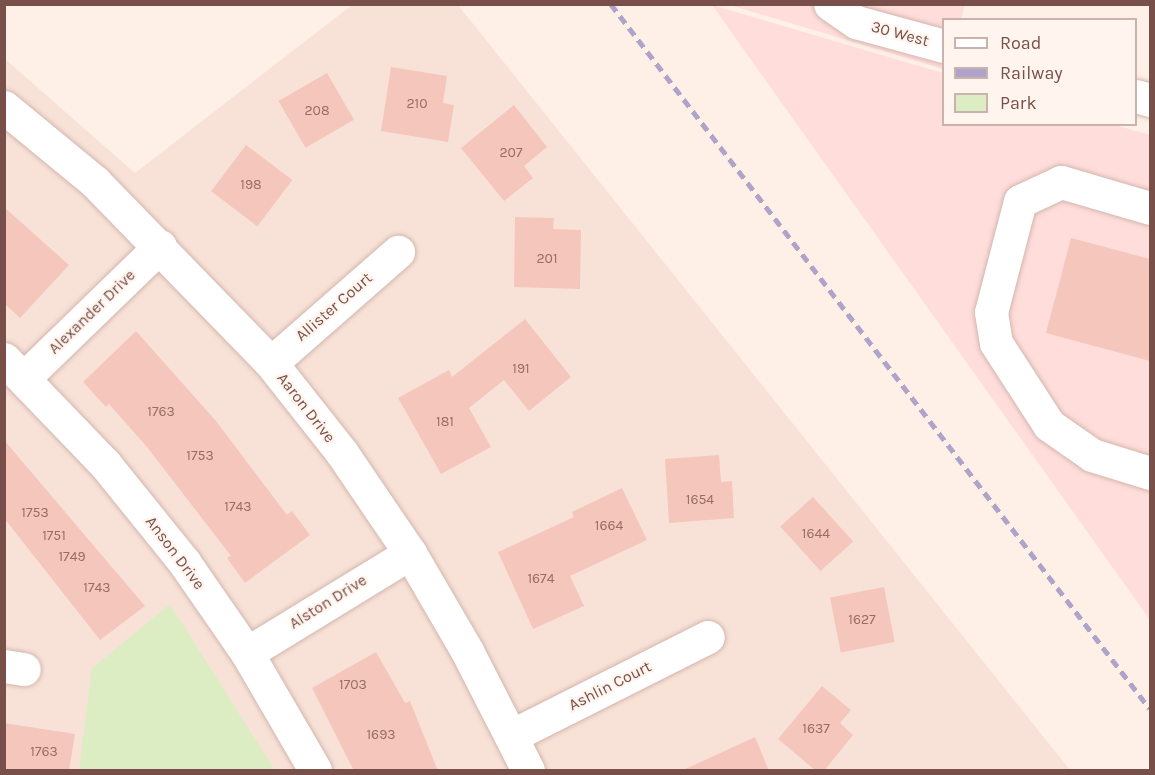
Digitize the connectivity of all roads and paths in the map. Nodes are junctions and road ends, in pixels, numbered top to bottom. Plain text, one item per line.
1 (843, 13) edge
2 (942, 45) edge
3 (4, 107) edge
4 (1150, 208) edge
5 (160, 246) junction
6 (398, 252) dead end
7 (271, 363) junction
8 (15, 368) edge
9 (1150, 473) edge
10 (410, 553) junction
11 (708, 637) dead end
12 (247, 653) junction
13 (513, 735) junction
14 (315, 771) edge
15 (528, 771) edge

1 - 2 street, 30 West
3 - 5 street, Aaron Drive
4 - 9 street
5 - 7 street, Aaron Drive
5 - 8 street, Alexander Drive
6 - 7 street, Allister Court
7 - 10 street, Aaron Drive
8 - 12 street, Anson Drive
10 - 12 street, Alston Drive
10 - 13 street, Aaron Drive
11 - 13 street, Ashlin Court
12 - 14 street, Anson Drive
13 - 15 street, Aaron Drive

